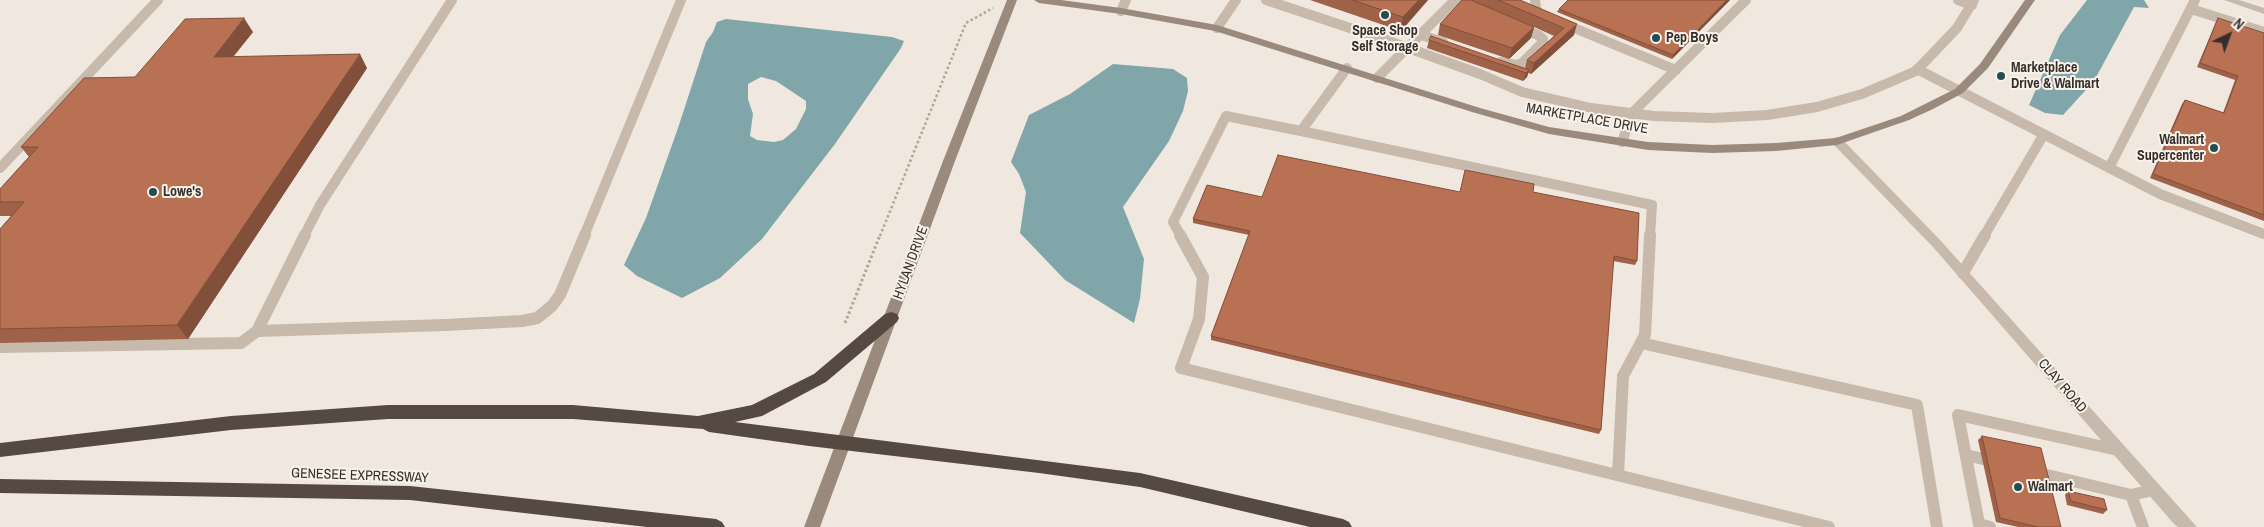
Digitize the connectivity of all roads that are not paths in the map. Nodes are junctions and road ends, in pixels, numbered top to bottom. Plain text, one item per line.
1 (158, 0) edge
2 (452, 0) edge
3 (681, 0) edge
4 (1012, 0) edge
5 (1039, 0) edge
6 (1126, 0) edge
7 (1236, 0) edge
8 (1266, 0) edge
9 (1456, 0) edge
10 (1535, 0) edge
11 (1746, 0) edge
12 (1958, 0) edge
13 (2030, 0) edge
14 (2230, 0) edge
15 (1973, 2) edge
16 (2193, 4) edge
17 (1121, 11) junction
18 (2264, 11) edge
19 (1484, 12) edge
20 (1511, 23) edge
21 (1217, 28) junction
22 (2264, 32) edge
23 (1421, 35) junction
24 (1456, 46) edge
25 (1408, 49) junction
26 (1490, 58) edge
27 (1347, 68) junction
28 (1917, 69) junction
29 (1676, 70) junction
30 (1377, 78) junction
31 (1959, 91) junction
32 (1632, 113) junction
33 (1301, 131) junction
34 (2044, 134) junction
35 (1837, 141) junction
36 (1622, 142) junction
37 (0, 168) edge
38 (2109, 168) junction
39 (2264, 234) edge
40 (1963, 273) junction
41 (891, 318) junction
42 (257, 331) junction
43 (1641, 343) junction
44 (0, 347) edge
45 (698, 423) junction
46 (842, 449) junction
47 (0, 450) edge
48 (2118, 450) junction
49 (1966, 455) junction
50 (1983, 459) dead end
51 (2043, 474) edge
52 (1618, 475) junction
53 (0, 486) edge
54 (2153, 490) junction
55 (2131, 495) junction
56 (716, 527) edge
57 (812, 527) edge
58 (1343, 527) edge
59 (1829, 527) edge
60 (1937, 527) edge
61 (1990, 527) edge
62 (2143, 527) edge
63 (2189, 527) edge

1 - 37 lane
2 - 42 lane
3 - 42 lane
4 - 41 street, HYLAN DRIVE
5 - 17 street, MARKETPLACE DRIVE
6 - 17 lane
7 - 21 lane
8 - 25 lane
9 - 19 lane
9 - 23 lane
10 - 29 lane
11 - 29 lane
12 - 15 lane
13 - 31 street, MARKETPLACE DRIVE
14 - 18 street
15 - 28 lane
16 - 22 lane
16 - 38 lane
17 - 21 street, MARKETPLACE DRIVE
20 - 26 lane
21 - 27 street, MARKETPLACE DRIVE
23 - 24 lane
23 - 25 lane
25 - 30 lane
25 - 32 lane
27 - 30 street, MARKETPLACE DRIVE
27 - 33 lane
28 - 31 lane
28 - 32 lane
29 - 32 lane
30 - 36 street, MARKETPLACE DRIVE
31 - 34 lane
31 - 35 street, MARKETPLACE DRIVE
32 - 36 lane
33 - 43 lane
33 - 52 lane
34 - 38 lane
34 - 40 lane
35 - 36 street, MARKETPLACE DRIVE
35 - 40 street, CLAY ROAD
38 - 39 lane
40 - 48 street, CLAY ROAD
41 - 45 highway
41 - 46 street, HYLAN DRIVE
42 - 44 lane
43 - 52 lane
43 - 60 lane
45 - 46 highway
45 - 47 highway
46 - 57 street, HYLAN DRIVE
46 - 58 highway
48 - 49 lane
48 - 54 street, CLAY ROAD
49 - 50 lane
49 - 61 lane
51 - 55 lane
52 - 59 lane
53 - 56 highway, GENESEE EXPRESSWAY
54 - 55 lane
54 - 63 street, CLAY ROAD
55 - 62 lane

